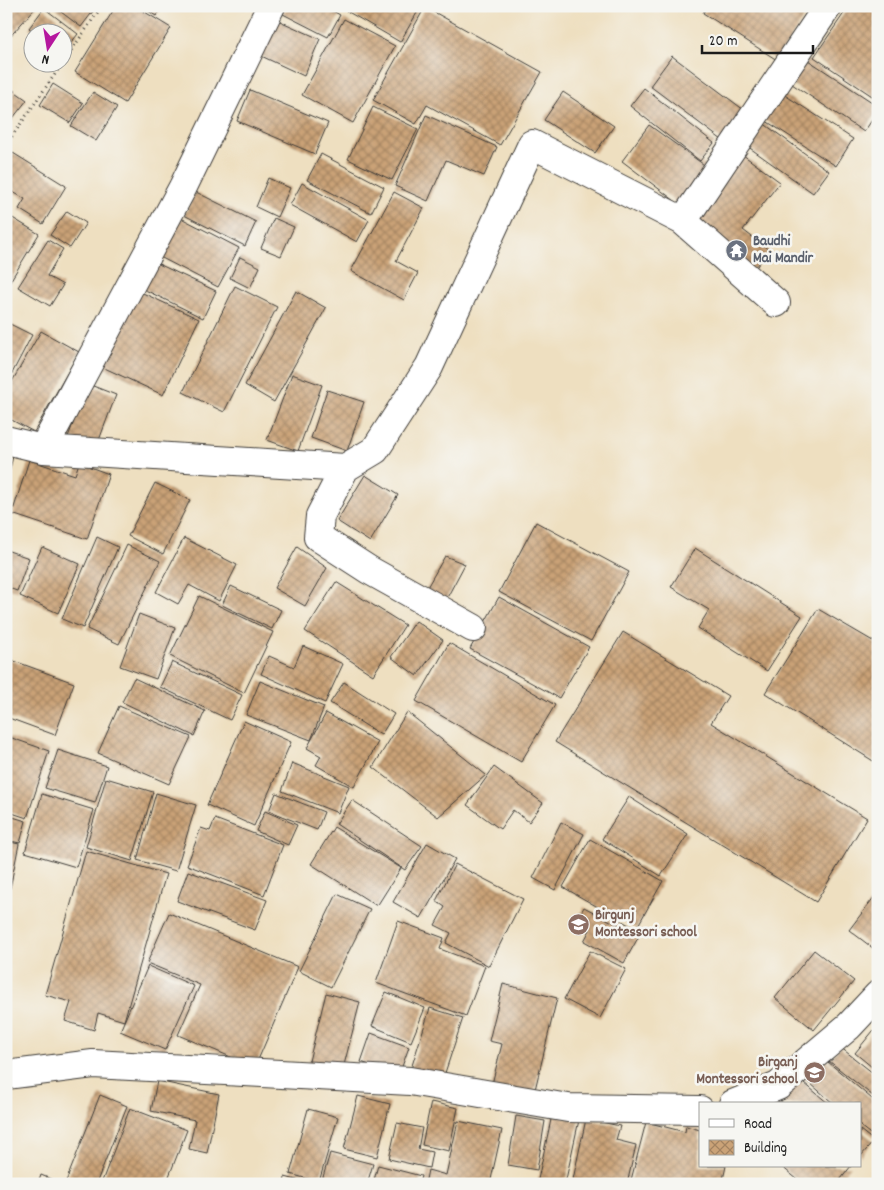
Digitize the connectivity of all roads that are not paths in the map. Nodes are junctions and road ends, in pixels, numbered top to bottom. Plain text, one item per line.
1 (271, 6) edge
2 (828, 6) edge
3 (683, 221) junction
4 (776, 303) dead end
5 (6, 440) edge
6 (43, 449) junction
7 (345, 468) junction
8 (473, 628) dead end
9 (878, 995) edge
10 (6, 1075) edge
11 (738, 1102) edge
12 (699, 1110) edge

1 - 6 street
2 - 3 street
3 - 4 street
3 - 7 street
5 - 6 street
6 - 7 street
7 - 8 street
9 - 11 street
10 - 12 street

